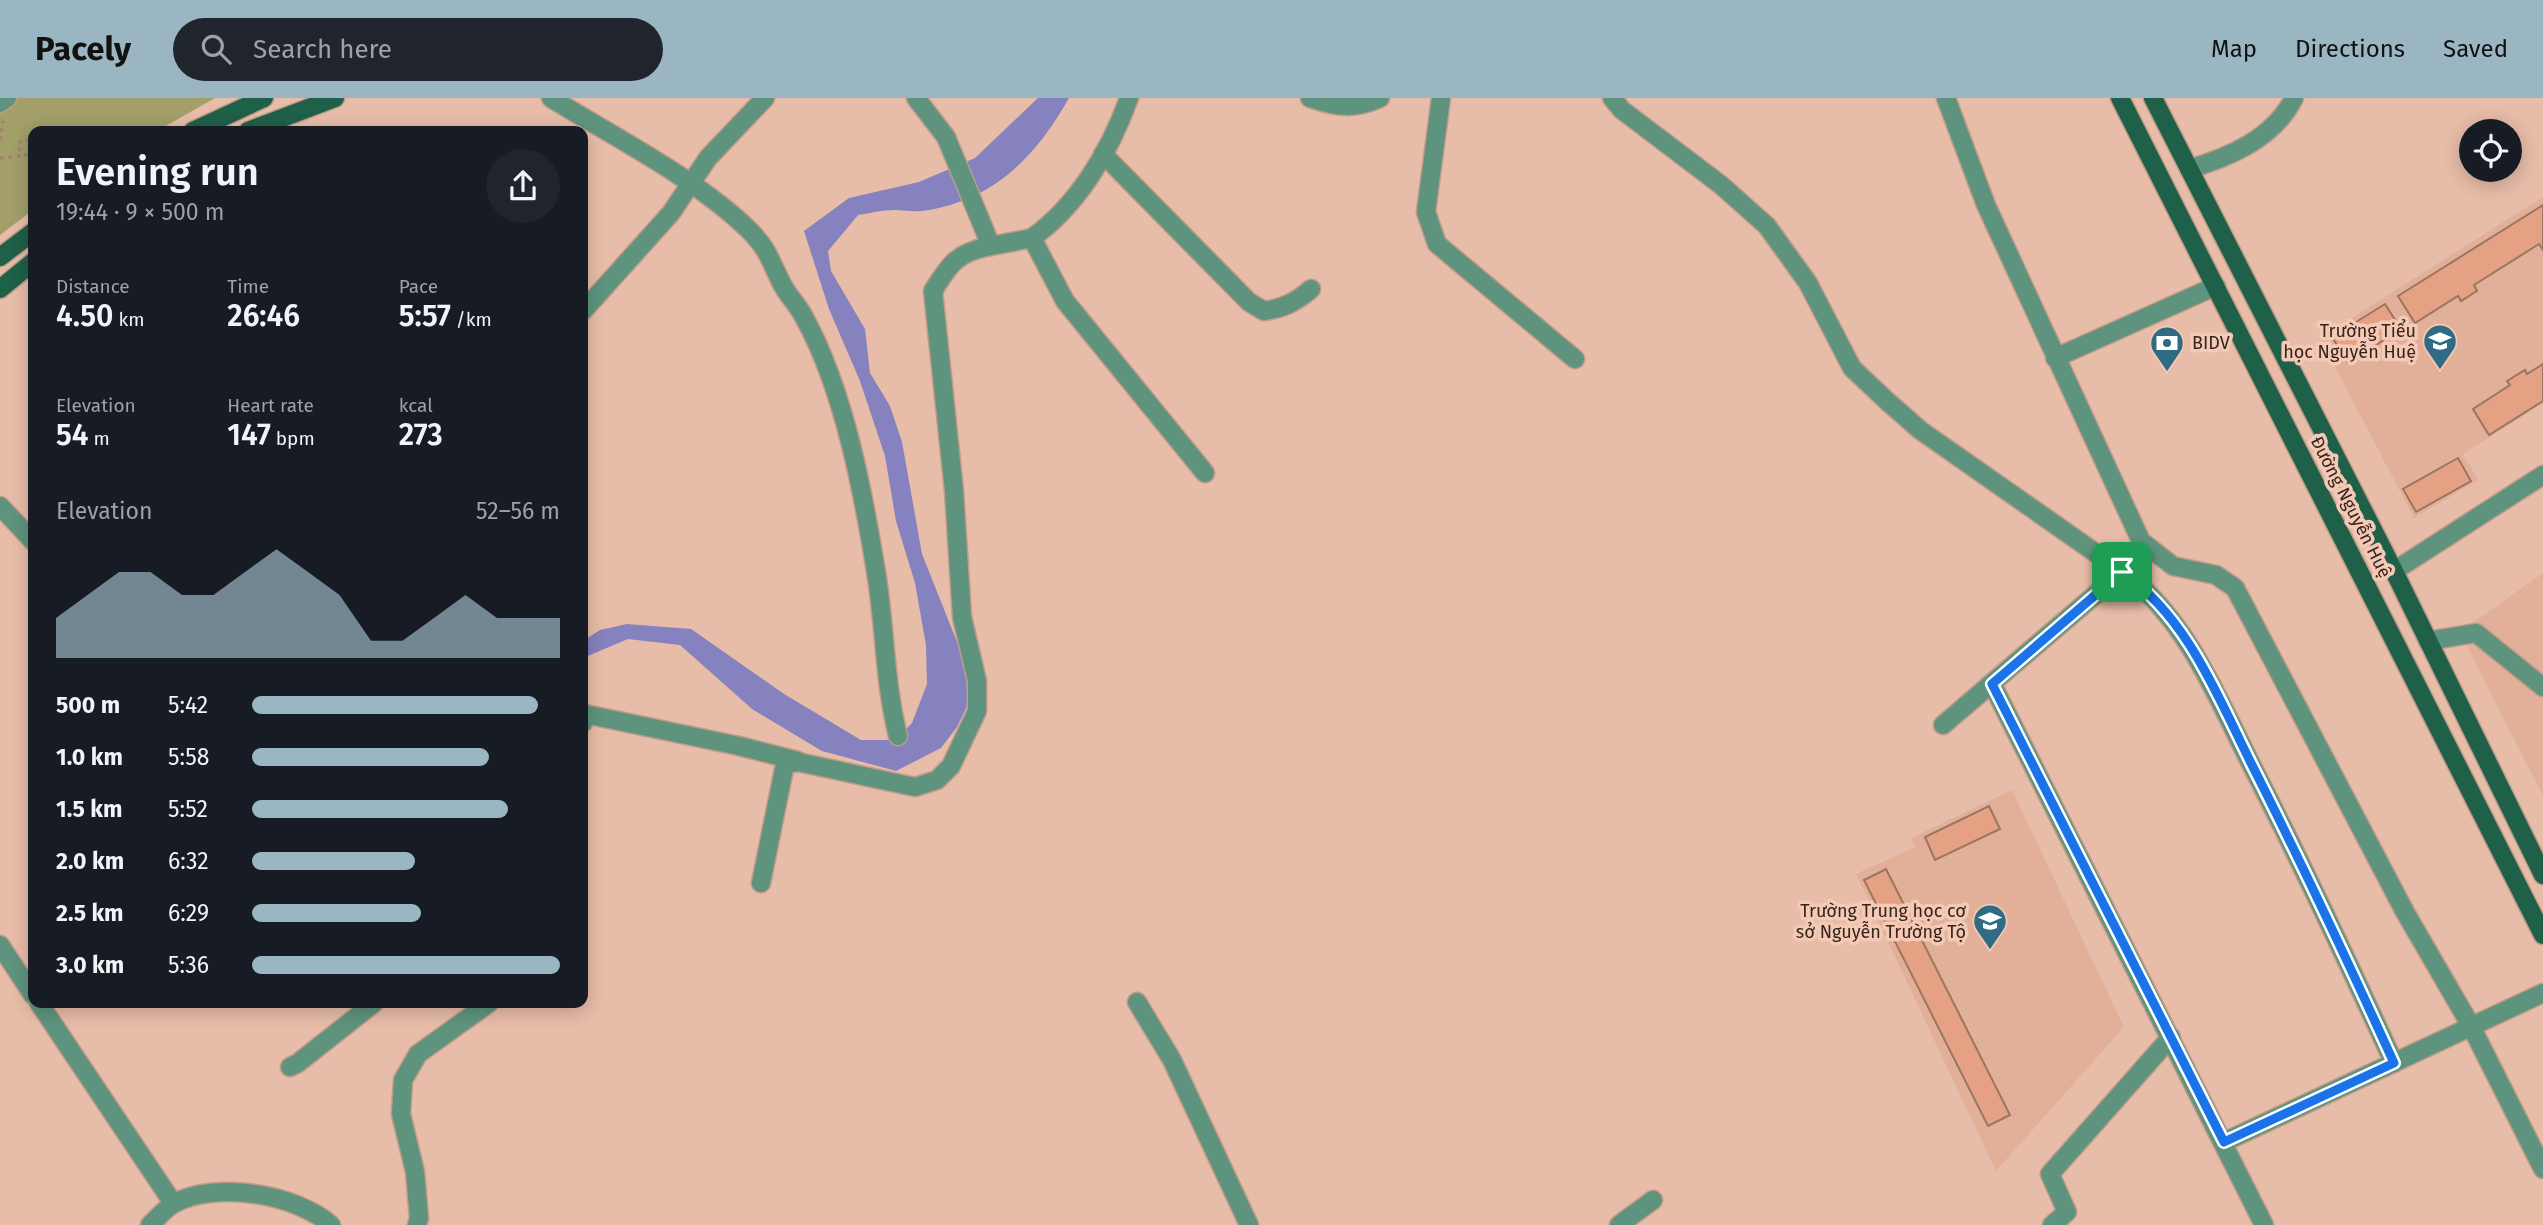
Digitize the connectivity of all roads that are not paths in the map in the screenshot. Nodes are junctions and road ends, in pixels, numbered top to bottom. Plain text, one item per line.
1 (264, 98) edge
2 (335, 98) edge
3 (551, 98) edge
4 (765, 98) edge
5 (916, 98) edge
6 (1129, 98) edge
7 (1310, 98) edge
8 (1380, 98) edge
9 (1441, 98) edge
10 (1612, 98) edge
11 (1947, 98) edge
12 (2120, 98) edge
13 (2153, 98) edge
14 (2294, 98) edge
15 (204, 126) edge
16 (261, 126) edge
17 (1103, 154) junction
18 (2189, 169) junction
19 (690, 185) junction
20 (28, 236) edge
21 (1032, 238) junction
22 (991, 246) junction
23 (0, 257) edge
24 (28, 266) edge
25 (2216, 286) junction
26 (0, 289) edge
27 (1311, 289) dead end
28 (588, 305) edge
29 (2055, 358) junction
30 (1574, 359) dead end
31 (1205, 473) dead end
32 (2543, 475) edge
33 (0, 506) edge
34 (28, 536) edge
35 (2150, 548) junction
36 (2394, 571) junction
37 (2122, 572) junction
38 (2367, 585) junction
39 (2428, 641) junction
40 (1992, 684) junction
41 (2543, 687) edge
42 (588, 715) edge
43 (1943, 725) dead end
44 (898, 736) dead end
45 (798, 762) junction
46 (2543, 875) edge
47 (761, 883) dead end
48 (2543, 935) edge
49 (0, 945) edge
50 (28, 987) edge
51 (2543, 993) edge
52 (1138, 1002) dead end
53 (42, 1008) edge
54 (367, 1008) edge
55 (477, 1008) edge
56 (2472, 1026) junction
57 (2171, 1037) junction
58 (2394, 1063) junction
59 (290, 1067) dead end
60 (2224, 1142) junction
61 (2543, 1169) edge
62 (1653, 1200) dead end
63 (173, 1203) junction
64 (150, 1225) edge
65 (331, 1225) edge
66 (417, 1225) edge
67 (1249, 1225) edge
68 (1619, 1225) edge
69 (2052, 1225) edge
70 (2264, 1225) edge

1 - 15 main road
2 - 16 main road
3 - 19 street
4 - 19 street
5 - 22 street
6 - 17 street
7 - 8 street
9 - 30 street
10 - 37 street
11 - 29 street
12 - 25 main road, Đường Nguyễn Huệ
13 - 18 main road, Đường Nguyễn Huệ
14 - 18 street
17 - 21 street
17 - 27 street
18 - 36 main road, Đường Nguyễn Huệ
19 - 28 street
19 - 44 street
20 - 23 main road
21 - 22 street
21 - 31 street
22 - 45 street
24 - 26 main road
25 - 29 street
25 - 38 main road, Đường Nguyễn Huệ
29 - 35 street
32 - 36 street
33 - 34 street
35 - 37 street
35 - 56 street
36 - 38 main road
36 - 39 main road, Đường Nguyễn Huệ
37 - 40 street
37 - 58 street
38 - 48 main road, Đường Nguyễn Huệ
39 - 41 street
39 - 46 main road, Đường Nguyễn Huệ
40 - 43 street
40 - 57 street
42 - 45 street
45 - 47 street
49 - 50 street
51 - 56 street
52 - 67 street
53 - 63 street
54 - 59 street
55 - 66 street
56 - 58 street
56 - 61 street
57 - 60 street
57 - 69 street
58 - 60 street
60 - 70 street
62 - 68 street
63 - 64 street
63 - 65 street

